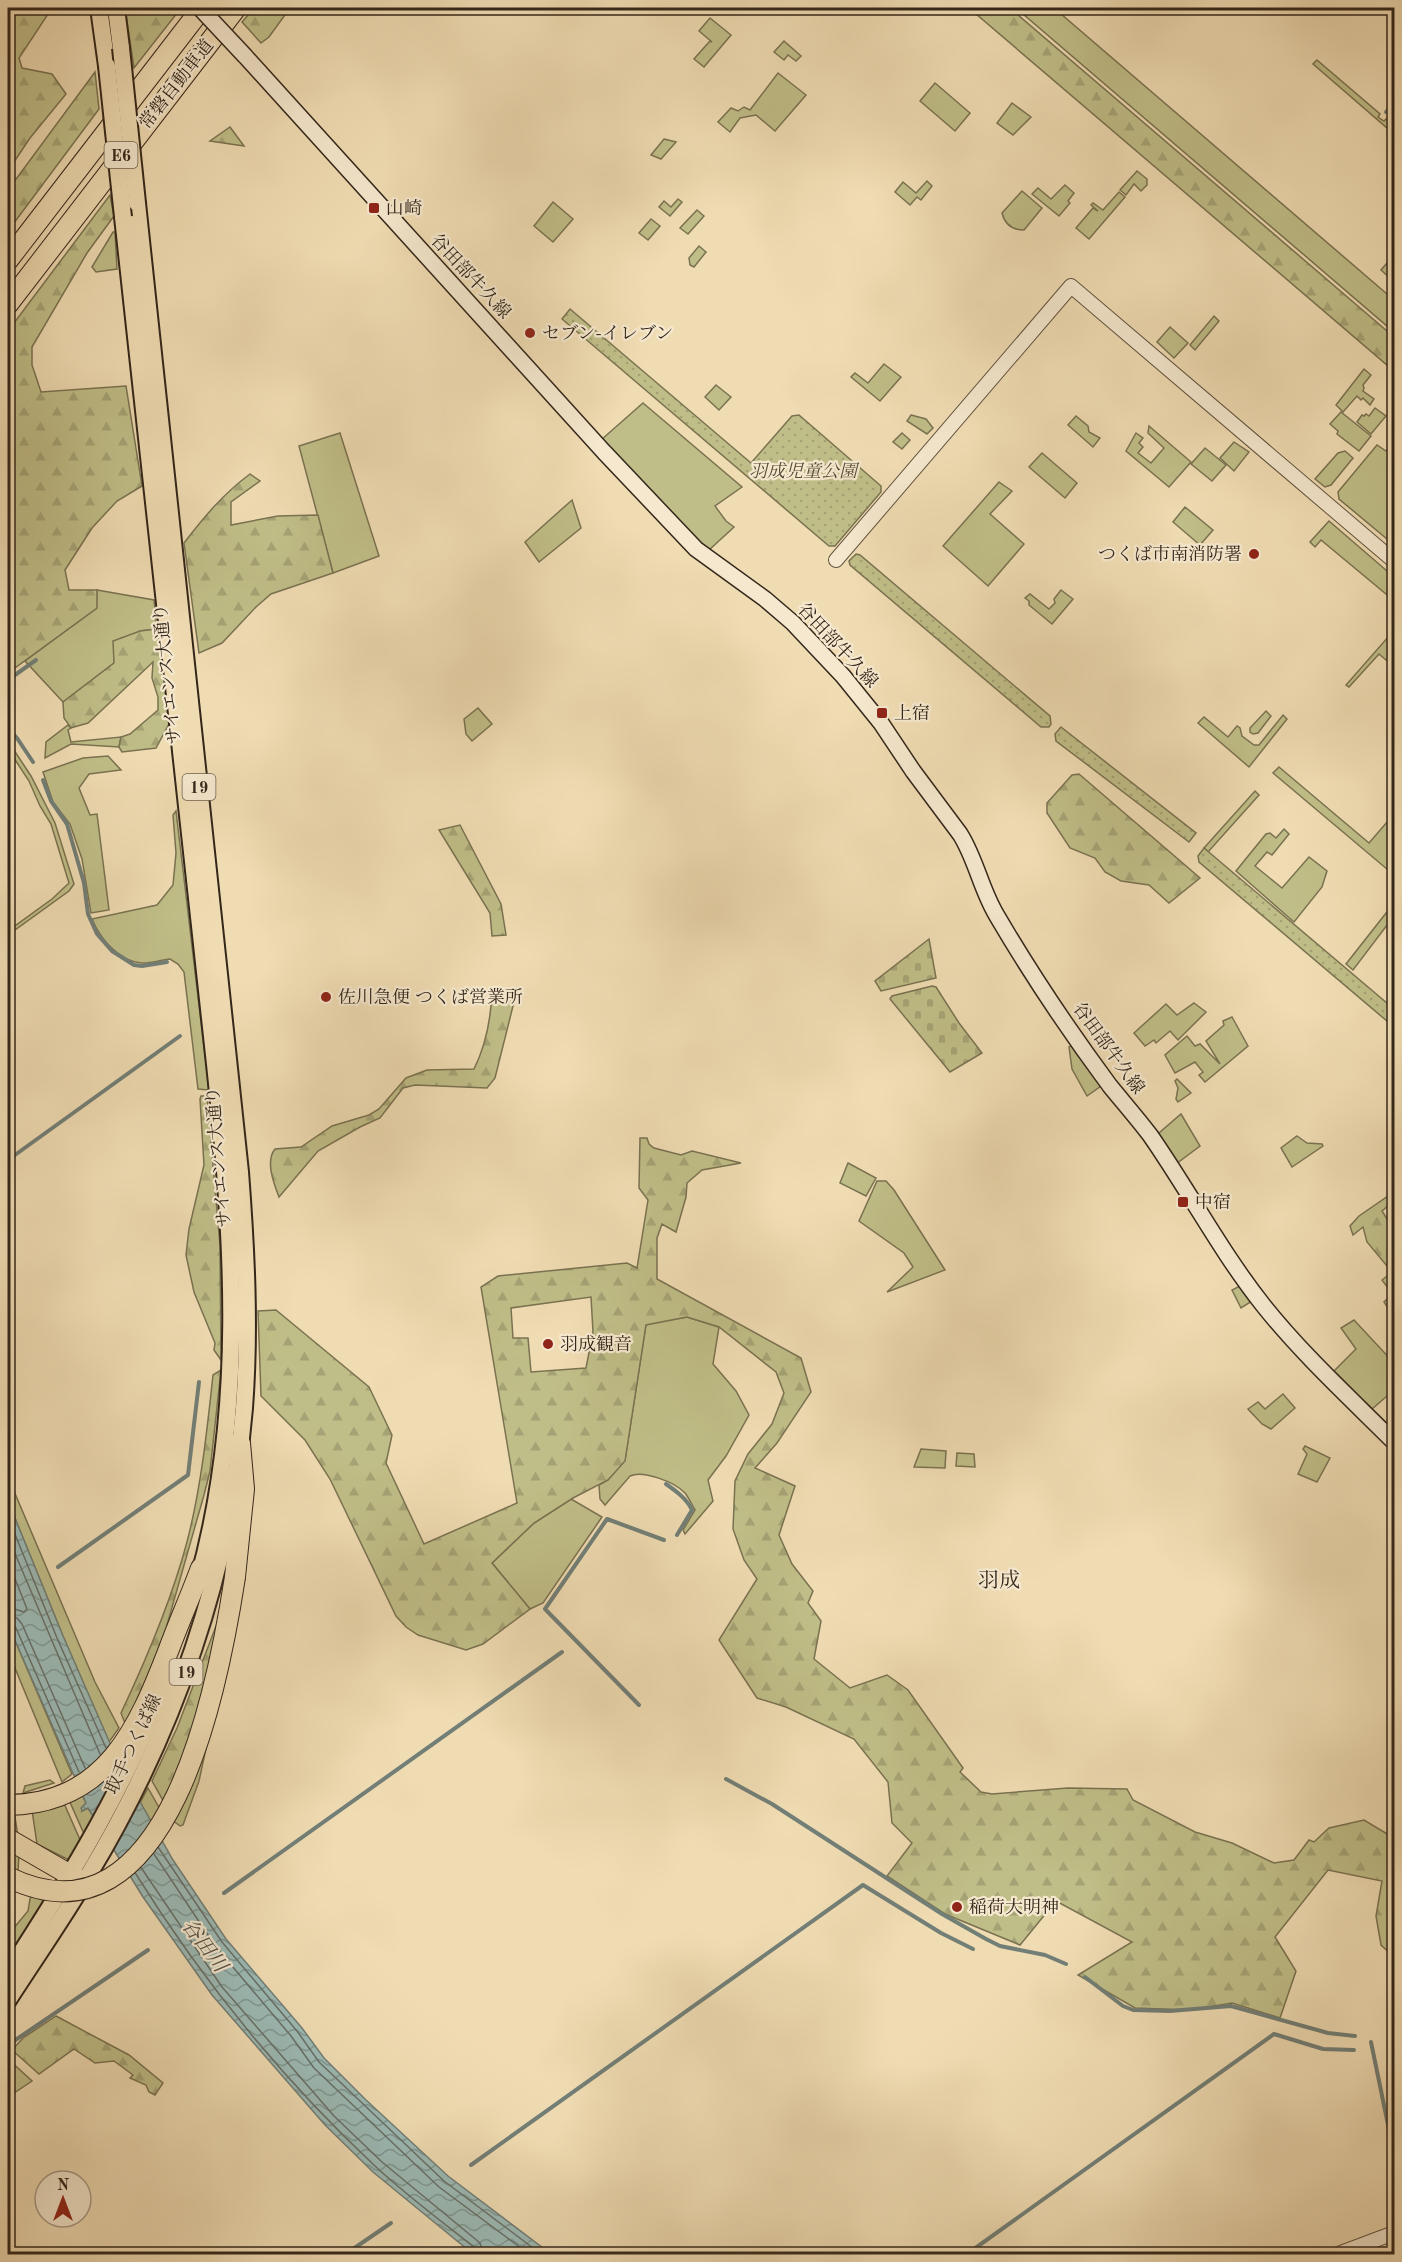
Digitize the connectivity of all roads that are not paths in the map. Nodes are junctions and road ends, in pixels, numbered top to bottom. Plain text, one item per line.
1 (99, 8) edge
2 (116, 8) edge
3 (201, 8) edge
4 (236, 8) edge
5 (8, 260) edge
6 (8, 304) edge
7 (836, 560) dead end
8 (1395, 561) edge
9 (231, 1360) joint
10 (246, 1373) joint
11 (240, 1443) junction
12 (1395, 1443) edge
13 (201, 1568) junction
14 (9, 1805) edge
15 (10, 1841) edge
16 (8, 1877) edge
17 (78, 1879) junction
18 (8, 1973) edge
19 (8, 2000) edge
20 (1395, 2233) edge
21 (1338, 2254) edge

1 - 9 main road, サイエンス大通り / 19, bridge
2 - 10 main road, サイエンス大通り / 19, bridge
3 - 5 highway, 常磐自動車道 / E6
3 - 12 main road, 谷田部牛久線, bridge
4 - 6 highway, 常磐自動車道 / E6
7 - 8 street
9 - 13 main road, 取手つくば線 / 19
10 - 11 main road, 取手つくば線 / 19
11 - 16 highway, bridge
11 - 17 main road, 取手つくば線 / 19
13 - 14 highway
13 - 17 main road, 取手つくば線 / 19
15 - 17 highway
17 - 18 main road, 取手つくば線 / 19
17 - 19 main road, 取手つくば線 / 19
20 - 21 street

